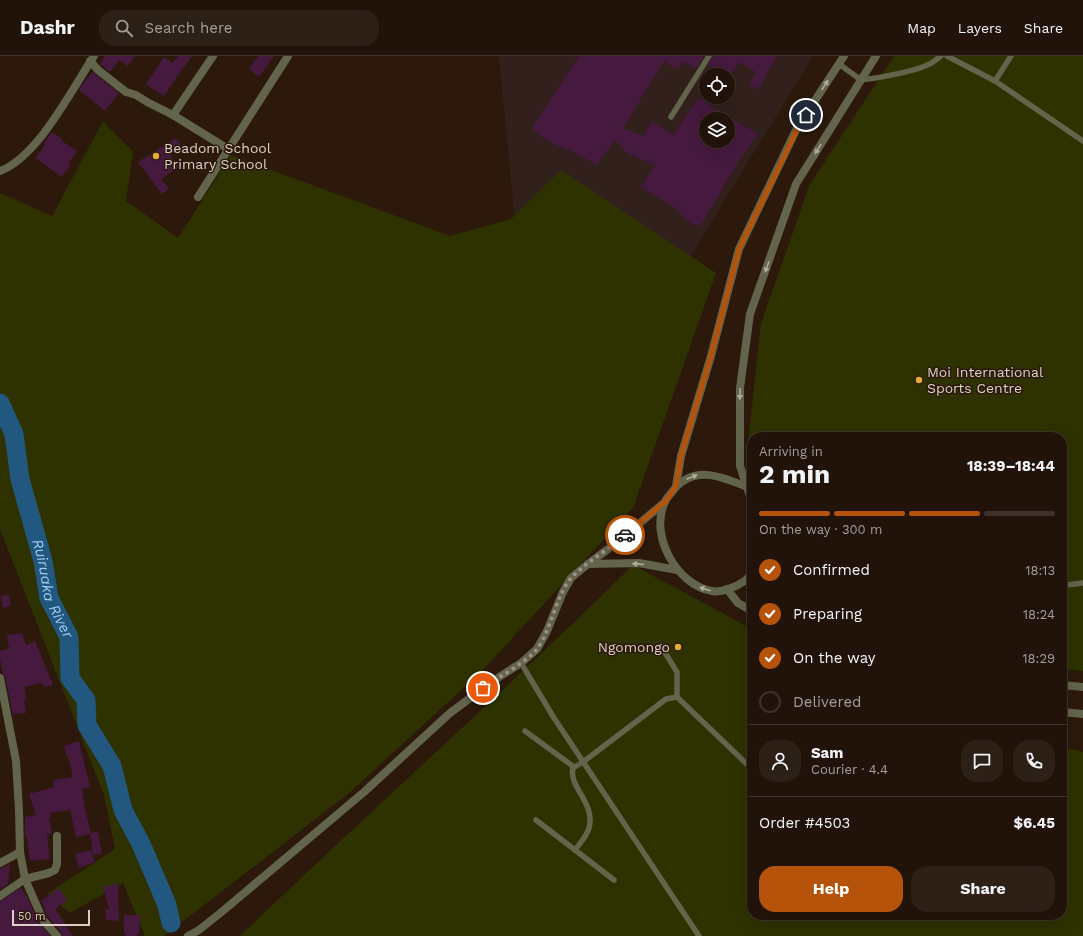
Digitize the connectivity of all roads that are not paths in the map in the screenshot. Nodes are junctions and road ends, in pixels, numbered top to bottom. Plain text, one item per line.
1 (213, 56) edge
2 (288, 56) edge
3 (709, 56) edge
4 (844, 56) edge
5 (876, 56) edge
6 (940, 56) edge
7 (947, 56) edge
8 (1011, 56) edge
9 (92, 59) edge
10 (839, 64) junction
11 (861, 80) junction
12 (995, 81) junction
13 (172, 115) junction
14 (671, 117) dead end
15 (1083, 141) edge
16 (228, 148) junction
17 (0, 171) edge
18 (198, 198) dead end
19 (676, 486) junction
20 (747, 487) joint
21 (665, 502) junction
22 (588, 564) junction
23 (677, 570) junction
24 (747, 578) edge
25 (1083, 583) edge
26 (1067, 585) edge
27 (727, 589) junction
28 (747, 608) edge
29 (664, 651) dead end
30 (521, 663) junction
31 (0, 678) edge
32 (1067, 685) edge
33 (1083, 687) edge
34 (677, 697) junction
35 (1067, 712) edge
36 (1083, 714) edge
37 (525, 731) dead end
38 (583, 762) junction
39 (747, 764) edge
40 (574, 767) junction
41 (536, 820) dead end
42 (57, 836) dead end
43 (576, 850) junction
44 (20, 852) junction
45 (0, 862) edge
46 (25, 879) junction
47 (614, 880) dead end
48 (0, 896) edge
49 (57, 936) edge
50 (188, 936) edge
51 (699, 936) edge

1 - 13 street
2 - 16 street
3 - 14 lane
4 - 10 street
5 - 11 street
6 - 11 lane
7 - 12 lane
8 - 12 lane
9 - 13 street
9 - 17 street
10 - 11 lane
19 -> 10 street
11 -> 20 street
12 - 15 lane
13 - 16 street
16 - 18 street
19 -> 20 street
19 - 21 street
21 - 22 street
21 - 23 street
23 -> 22 street
22 - 30 street
27 -> 23 street
24 - 27 street
25 - 26 lane
27 - 28 street
29 - 34 lane
30 - 38 lane
30 - 50 street
31 - 44 street
32 - 33 street
34 - 38 lane
34 - 39 lane
35 - 36 street
37 - 40 lane
38 - 40 lane
38 - 51 lane
40 - 43 lane
41 - 43 lane
42 - 46 street
43 - 47 lane
44 - 45 street
44 - 46 street
46 - 48 street
46 - 49 street

